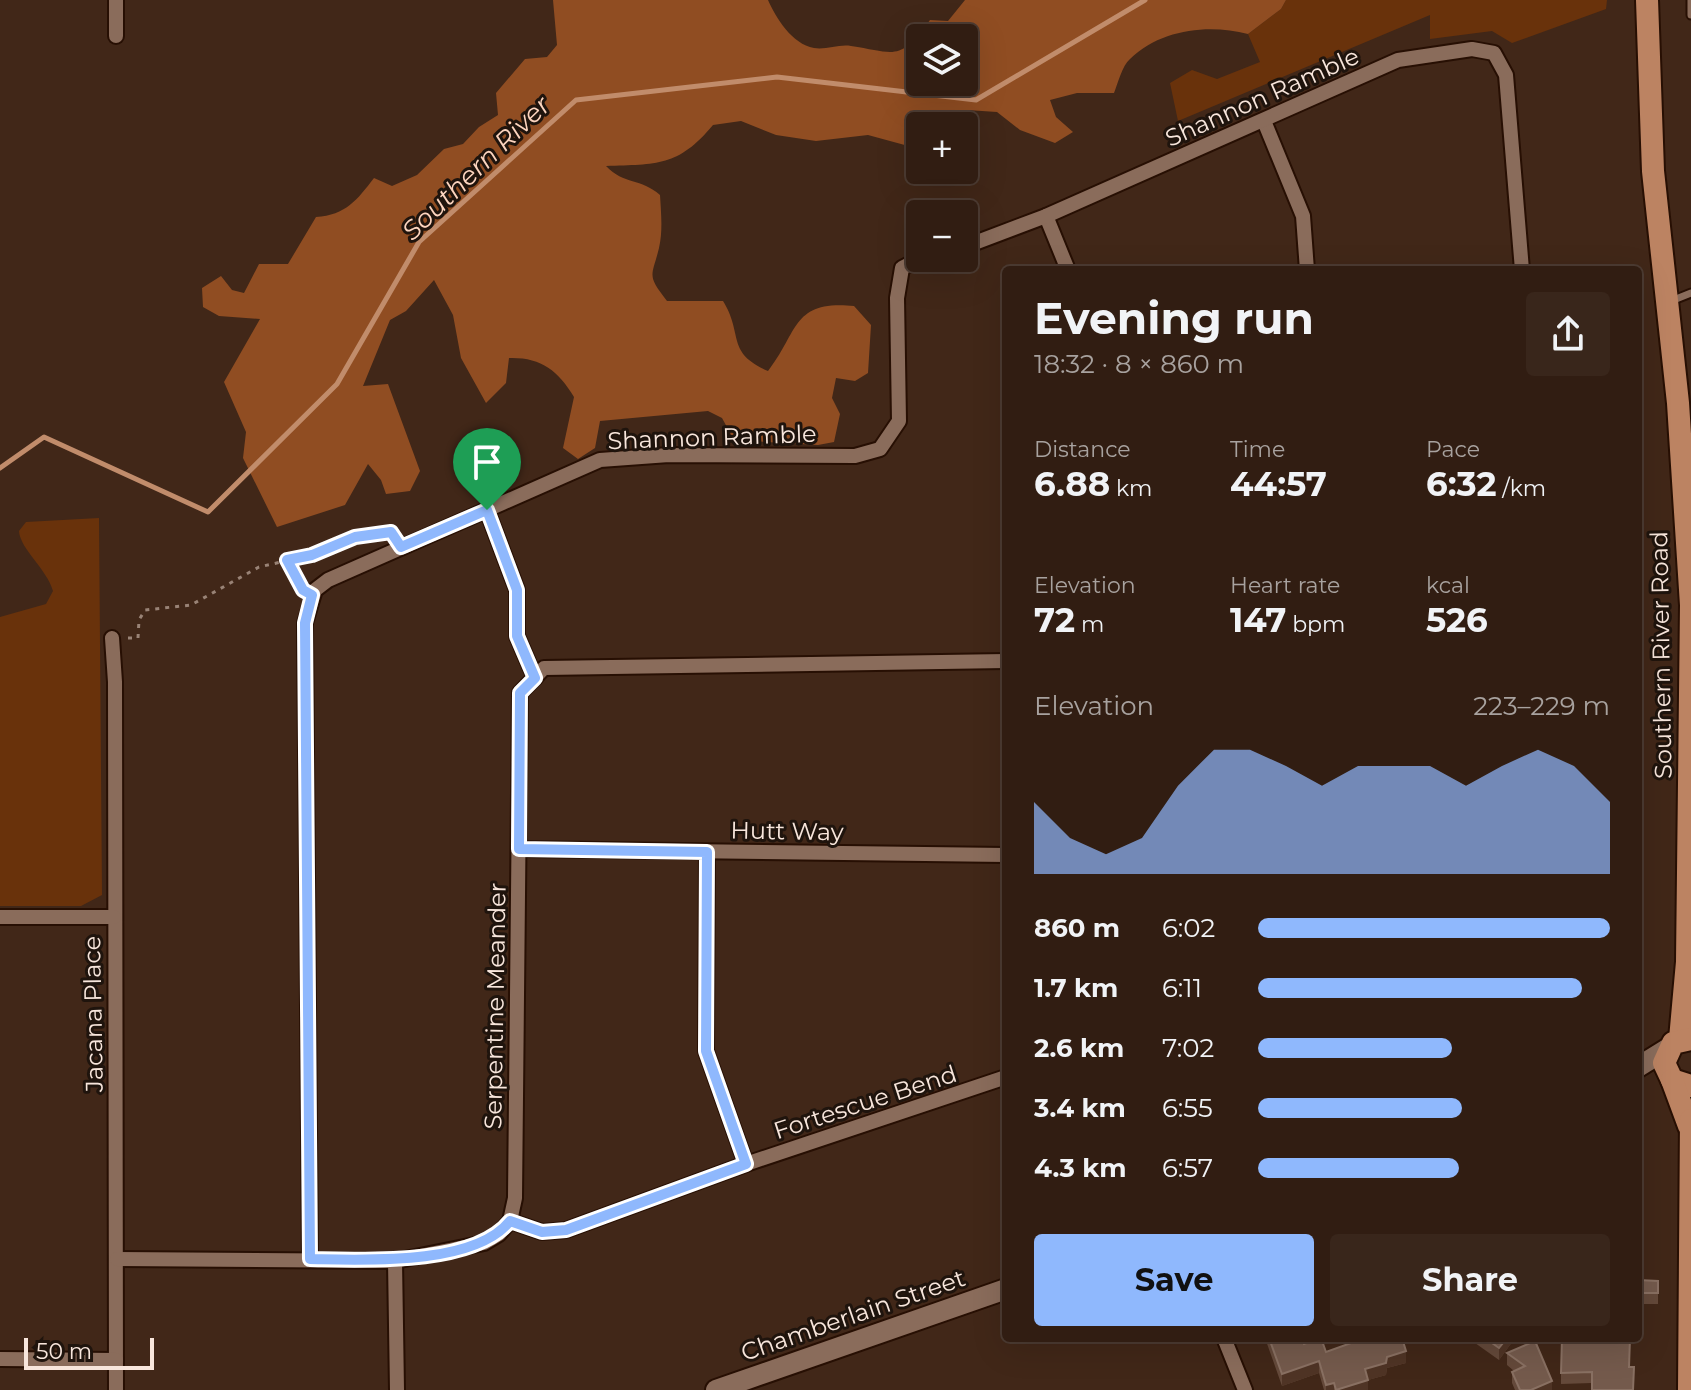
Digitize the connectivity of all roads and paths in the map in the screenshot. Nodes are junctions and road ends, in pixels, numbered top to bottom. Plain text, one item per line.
1 (116, 0) edge
2 (1647, 0) edge
3 (1691, 0) edge
4 (1691, 15) edge
5 (116, 36) dead end
6 (1264, 121) junction
7 (1046, 216) junction
8 (978, 242) edge
9 (906, 266) edge
10 (1066, 266) edge
11 (1307, 266) edge
12 (1522, 266) edge
13 (1691, 293) edge
14 (1668, 302) junction
15 (487, 510) junction
16 (401, 547) junction
17 (287, 560) junction
18 (312, 595) junction
19 (112, 638) joint
20 (1002, 661) edge
21 (535, 678) junction
22 (519, 849) junction
23 (707, 852) junction
24 (1002, 855) edge
25 (0, 917) edge
26 (114, 917) junction
27 (1689, 969) edge
28 (1679, 1042) edge
29 (1642, 1065) edge
30 (1642, 1077) edge
31 (1002, 1078) edge
32 (1677, 1081) edge
33 (1690, 1123) edge
34 (746, 1164) junction
35 (510, 1221) junction
36 (117, 1259) junction
37 (310, 1259) junction
38 (395, 1261) junction
39 (1002, 1290) edge
40 (1226, 1342) edge
41 (0, 1359) edge
42 (116, 1360) junction
43 (116, 1390) edge
44 (397, 1390) edge
45 (716, 1390) edge
46 (1245, 1390) edge
47 (1689, 1390) edge

1 - 5 street
2 - 14 main road, Southern River Road
3 - 4 lane
6 - 7 street, Shannon Ramble
6 - 11 street
6 - 12 street, Shannon Ramble
7 - 8 street, Shannon Ramble
7 - 10 street
9 - 15 street, Shannon Ramble
13 - 14 lane
14 - 27 main road, Southern River Road
15 - 16 street, Shannon Ramble
15 - 21 street
16 - 17 path
16 - 18 street, Shannon Ramble
17 - 18 path
17 - 19 path
18 - 37 street
19 - 26 street, Jacana Place
20 - 21 street
21 - 22 street, Serpentine Meander
22 - 23 street, Hutt Way
22 - 35 street, Serpentine Meander
23 - 24 street, Hutt Way
23 - 34 street
25 - 26 street
26 - 36 street, Jacana Place
27 - 28 main road, Southern River Road
28 - 29 main road
28 - 32 main road, Southern River Road
30 - 32 main road
31 - 34 street, Fortescue Bend
32 - 33 main road
33 - 47 main road
34 - 35 street, Fortescue Bend
35 - 38 street
36 - 37 street
36 - 42 street, Jacana Place
37 - 38 street
38 - 44 street
39 - 45 main road, Chamberlain Street
40 - 46 street
41 - 42 street
42 - 43 street, Jacana Place

